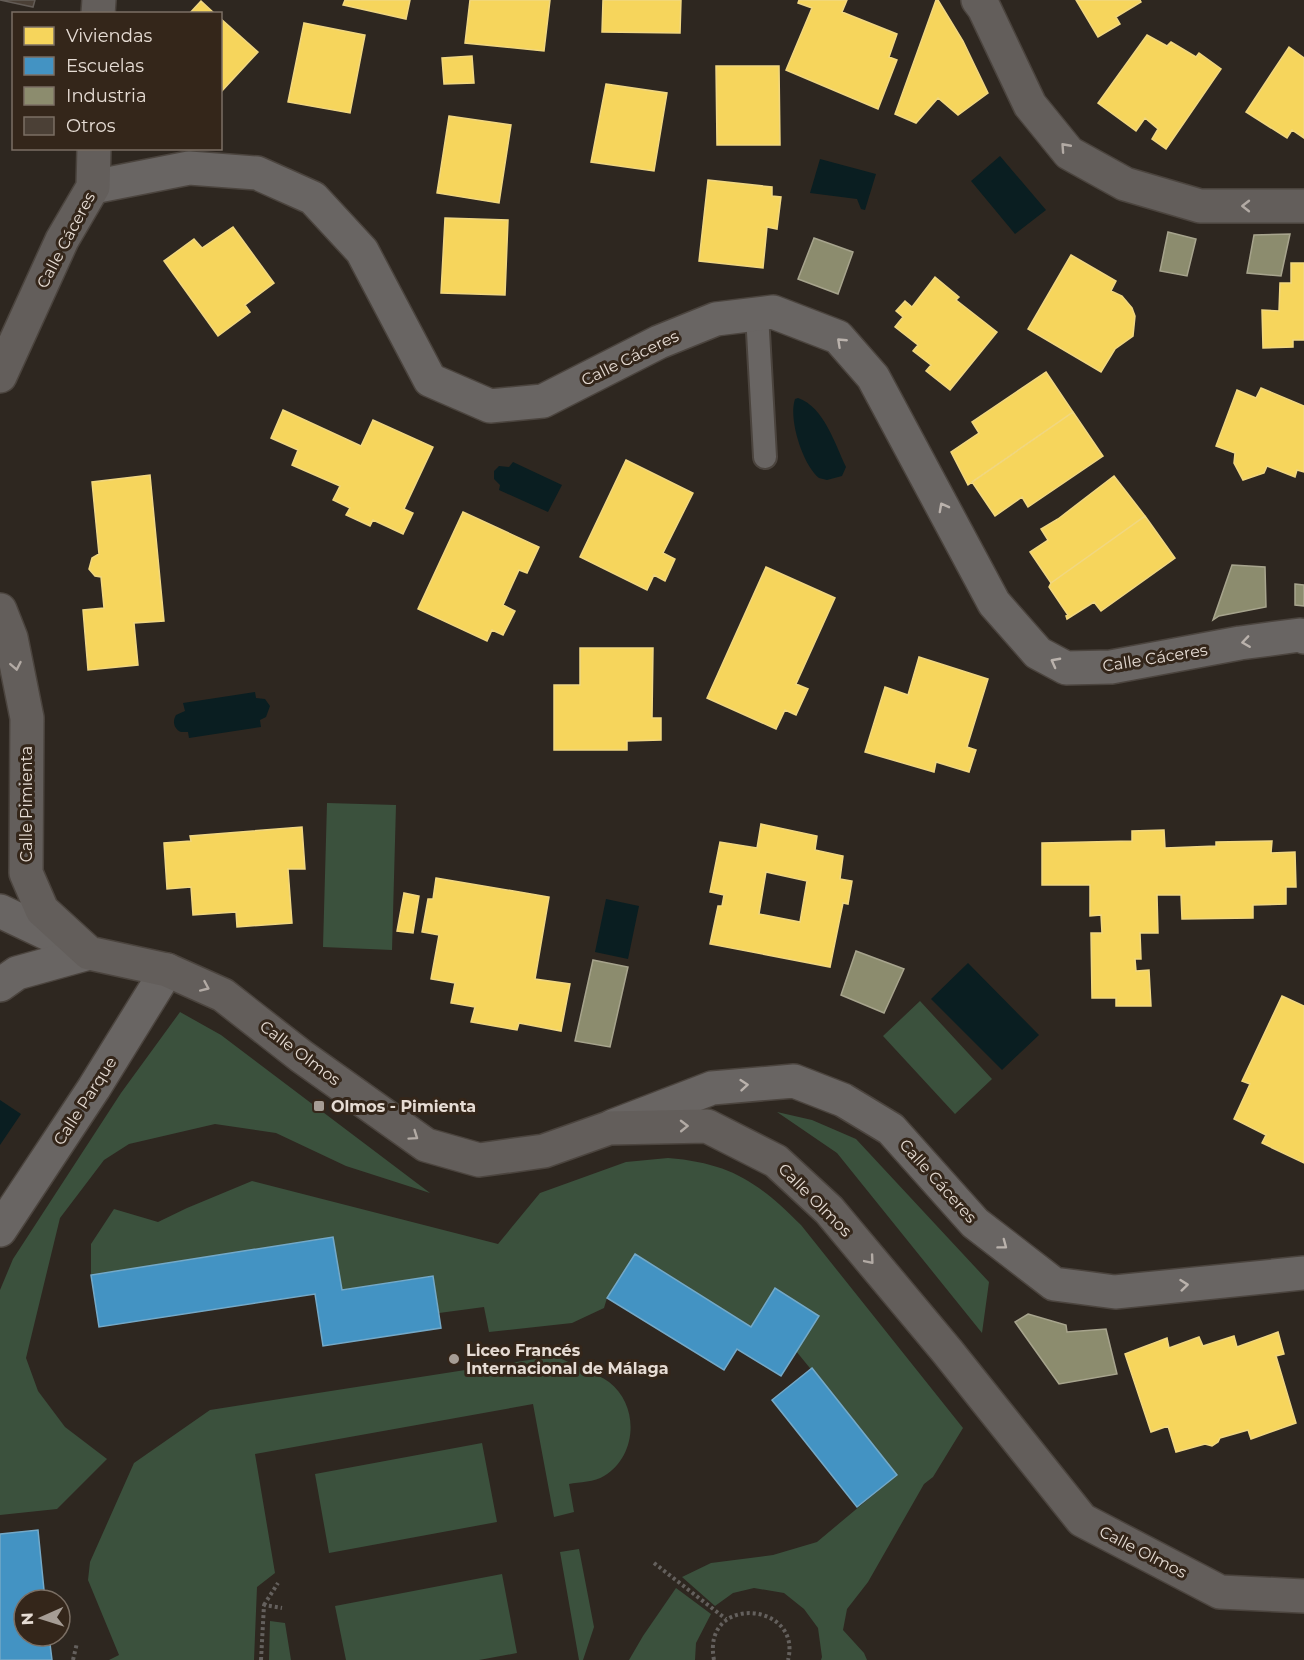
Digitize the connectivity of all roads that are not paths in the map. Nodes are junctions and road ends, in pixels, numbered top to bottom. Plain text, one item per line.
1 (978, 0) edge
2 (93, 150) edge
3 (93, 187) junction
4 (1304, 206) edge
5 (757, 314) junction
6 (0, 376) edge
7 (765, 457) dead end
8 (0, 610) edge
9 (1304, 637) edge
10 (0, 911) edge
11 (89, 953) junction
12 (167, 970) junction
13 (0, 985) edge
14 (609, 1128) junction
15 (0, 1230) edge
16 (1304, 1273) edge
17 (1304, 1596) edge

4 -> 1 main road
2 - 3 main road
3 - 5 street, Calle Cáceres
3 - 6 main road, Calle Cáceres
5 - 7 lane
9 -> 5 street, Calle Cáceres
8 -> 11 main road, Calle Pimienta
10 - 11 street
11 - 12 main road, Calle Olmos
11 - 13 street, Calle Olmos
12 -> 14 main road, Calle Olmos
12 - 15 street, Calle Parque
14 -> 16 street, Calle Cáceres
14 -> 17 main road, Calle Olmos

